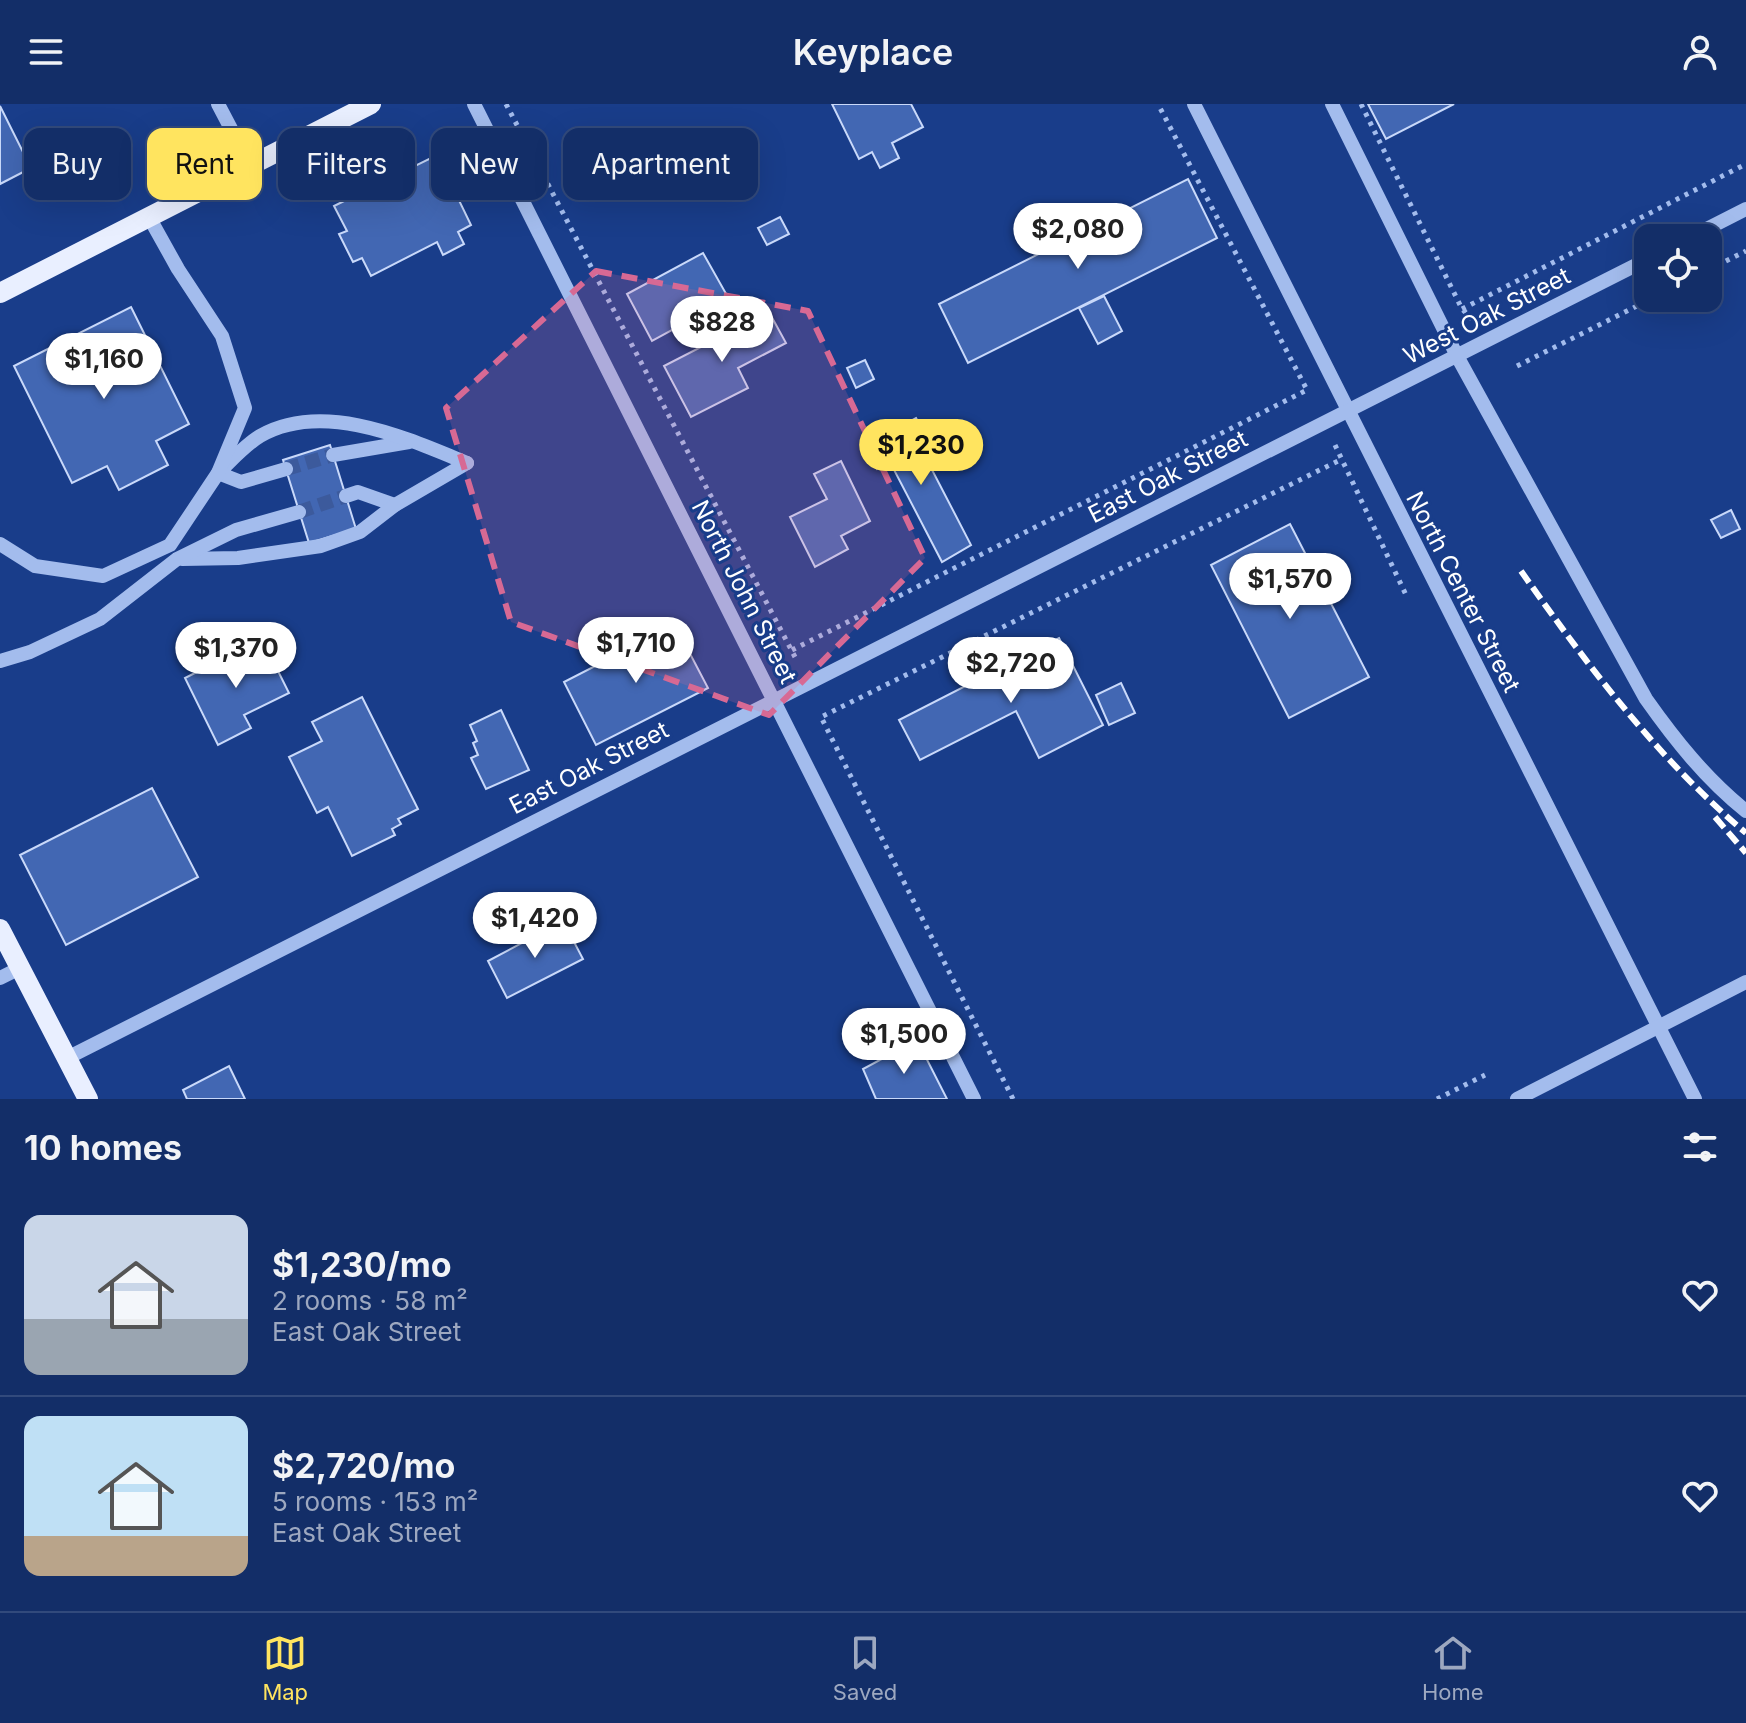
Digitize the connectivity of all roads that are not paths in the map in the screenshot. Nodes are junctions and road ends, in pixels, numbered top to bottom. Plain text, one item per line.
1 (218, 104) edge
2 (371, 104) edge
3 (474, 104) edge
4 (1194, 104) edge
5 (1332, 104) edge
6 (231, 128) edge
7 (262, 159) edge
8 (182, 200) edge
9 (1746, 209) edge
10 (149, 217) junction
11 (1717, 224) edge
12 (1634, 266) edge
13 (0, 293) edge
14 (1457, 356) junction
15 (1347, 412) junction
16 (413, 441) junction
17 (333, 455) tunnel mouth
18 (286, 469) tunnel mouth
19 (218, 473) junction
20 (346, 496) tunnel mouth
21 (395, 505) junction
22 (299, 512) tunnel mouth
23 (0, 544) edge
24 (174, 552) junction
25 (0, 661) edge
26 (773, 700) junction
27 (1746, 811) edge
28 (0, 929) edge
29 (20, 968) junction
30 (0, 978) edge
31 (1746, 982) edge
32 (1658, 1027) junction
33 (67, 1058) junction
34 (88, 1099) edge
35 (974, 1099) edge
36 (1517, 1099) edge
37 (1695, 1099) edge

1 - 6 street
2 - 7 main road
3 - 26 street, North John Street
4 - 15 street, North Center Street
5 - 14 street
8 - 10 main road
9 - 11 street
10 - 13 main road
10 - 19 street
12 - 14 street, West Oak Street
14 - 15 street, West Oak Street
14 - 27 street
15 - 26 street, East Oak Street
15 - 32 street, North Center Street
16 - 17 street
16 - 19 street
16 - 21 street
18 - 19 street
19 - 24 street
20 - 21 street
21 - 24 street
22 - 24 street
23 - 24 street
24 - 25 street
26 - 33 street, East Oak Street
26 - 35 street, North John Street
28 - 29 main road
29 - 30 street
29 - 33 main road
31 - 32 street
32 - 36 street
32 - 37 street, North Center Street
33 - 34 main road

